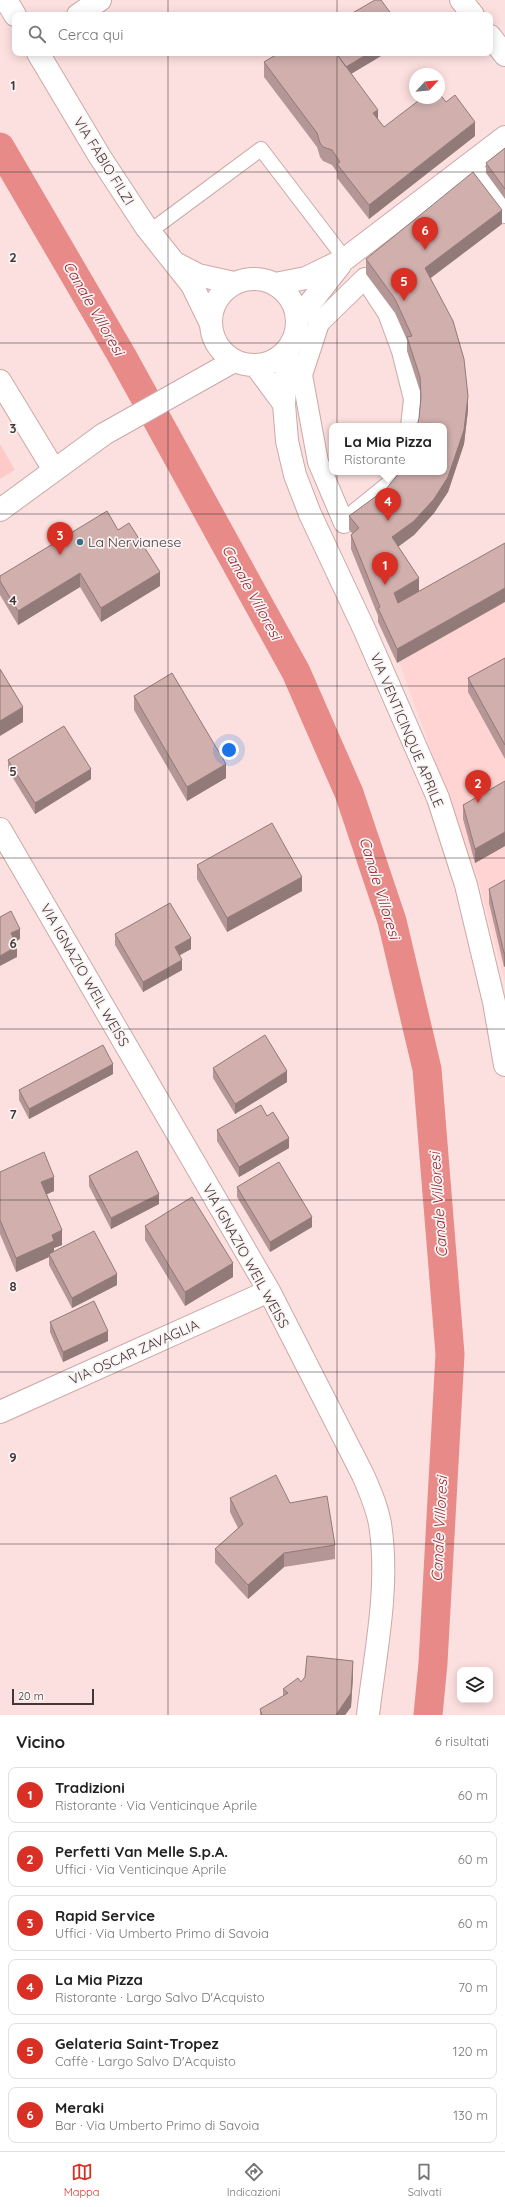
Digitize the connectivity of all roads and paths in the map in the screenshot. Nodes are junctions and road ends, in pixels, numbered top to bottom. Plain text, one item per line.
1 (6, 0) edge
2 (100, 0) edge
3 (461, 0) edge
4 (13, 12) edge
5 (82, 12) edge
6 (471, 12) edge
7 (493, 40) edge
8 (505, 55) edge
9 (40, 56) edge
10 (505, 137) edge
11 (470, 165) junction
12 (505, 212) edge
13 (149, 232) junction
14 (345, 259) junction
15 (176, 264) junction
16 (234, 283) junction
17 (276, 284) junction
18 (298, 320) junction
19 (210, 322) junction
20 (288, 349) junction
21 (234, 361) junction
22 (256, 366) junction
23 (0, 380) edge
24 (284, 404) junction
25 (411, 423) edge
26 (54, 470) junction
27 (396, 475) edge
28 (0, 510) edge
29 (0, 829) edge
30 (504, 1052) edge
31 (269, 1291) junction
32 (0, 1412) edge
33 (368, 1715) edge

1 - 4 street
2 - 5 street
3 - 6 street
7 - 8 street
9 - 13 street, VIA FABIO FILZI
10 - 11 street
11 - 12 street
11 - 14 street
13 - 14 lane
13 - 15 street, VIA FABIO FILZI
14 - 17 street
14 - 18 street
15 - 16 street, VIA FABIO FILZI
15 - 19 street, VIA FABIO FILZI
16 - 17 street
16 - 19 street
17 - 18 street
18 - 20 street
19 - 21 street
20 - 22 street
20 - 24 street, VIA VENTICINQUE APRILE
21 - 22 street
21 - 26 street
22 - 24 street
23 - 26 street
24 - 30 street, VIA VENTICINQUE APRILE
25 - 27 street
26 - 28 street
29 - 31 street, VIA IGNAZIO WEIL WEISS
31 - 32 street, VIA OSCAR ZAVAGLIA
31 - 33 street, VIA IGNAZIO WEIL WEISS

